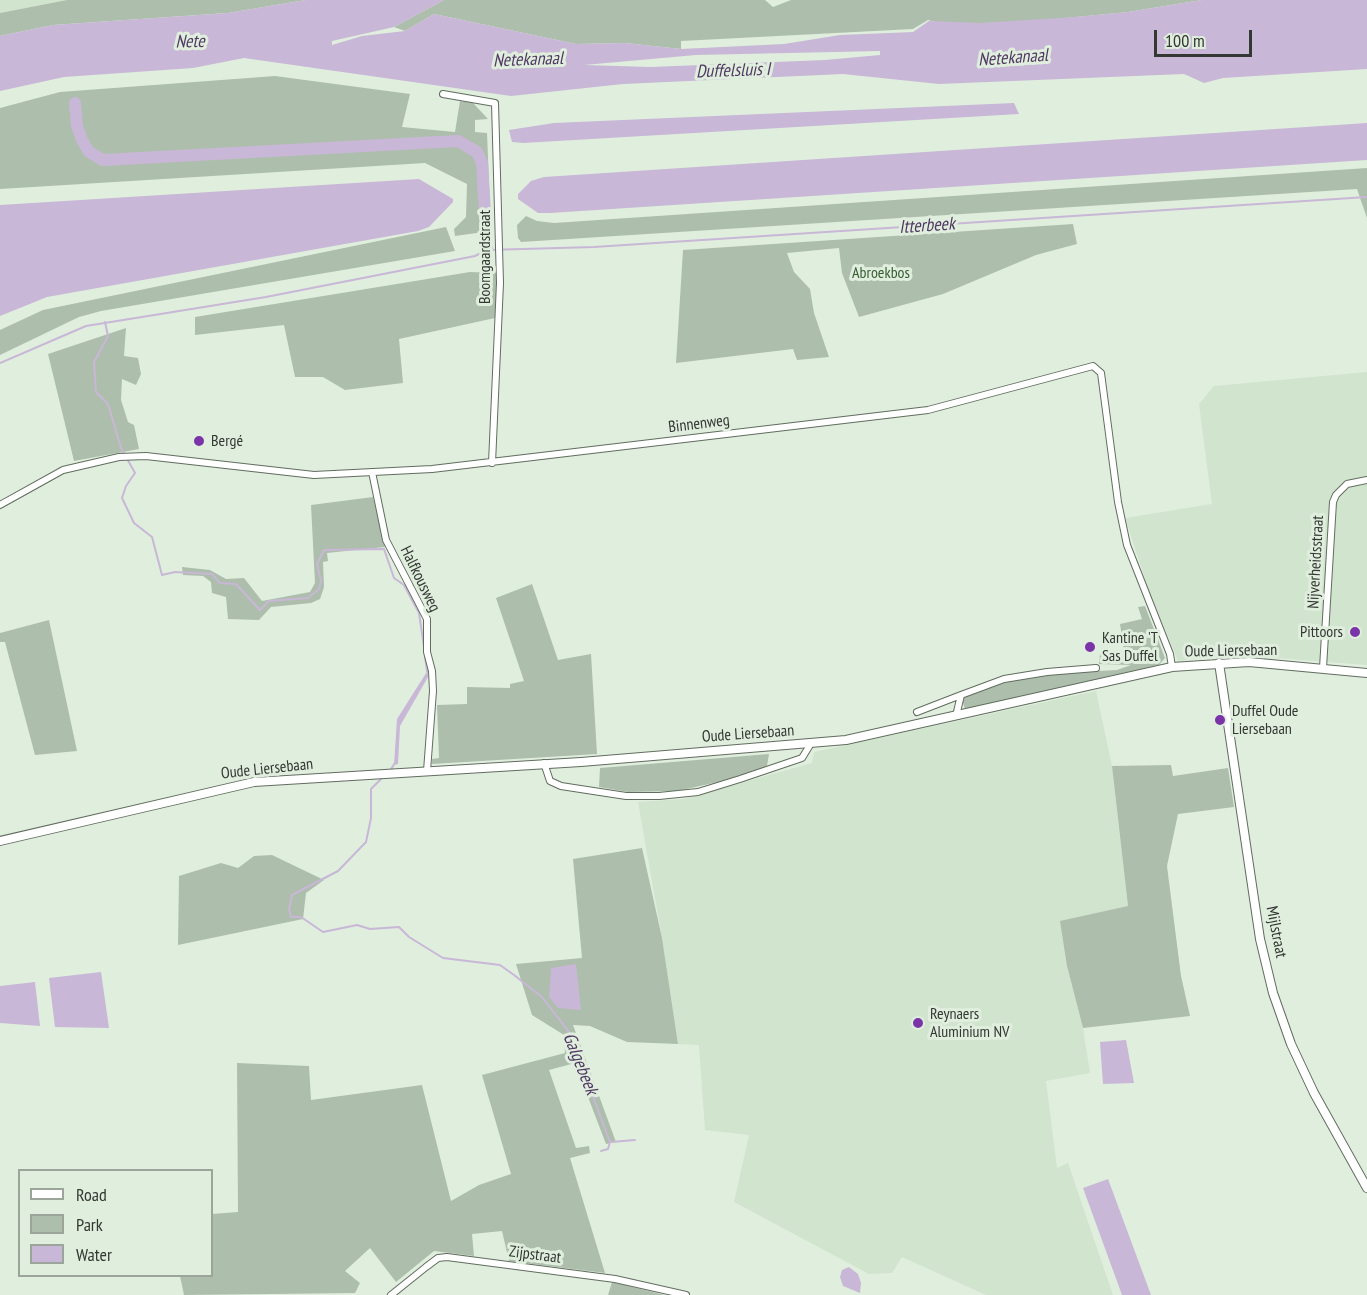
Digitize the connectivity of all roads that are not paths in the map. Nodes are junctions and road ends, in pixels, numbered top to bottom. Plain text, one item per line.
1 (444, 94) dead end
2 (492, 463) junction
3 (372, 472) junction
4 (1367, 480) edge
5 (0, 505) edge
6 (1219, 663) junction
7 (1172, 667) junction
8 (1096, 668) dead end
9 (1323, 668) junction
10 (1367, 673) edge
11 (961, 695) junction
12 (917, 712) dead end
13 (956, 716) junction
14 (810, 745) junction
15 (544, 763) junction
16 (428, 771) junction
17 (0, 841) edge
18 (1367, 1188) edge
19 (391, 1295) edge
20 (686, 1295) edge

1 - 2 street, Boomgaardstraat
2 - 3 street, Binnenweg
2 - 7 street, Binnenweg
3 - 5 street, Binnenweg
3 - 16 street, Halfkousweg
4 - 9 street, Nijverheidsstraat
6 - 7 main road, Oude Liersebaan
6 - 9 main road, Oude Liersebaan
6 - 18 main road, Mijlstraat
7 - 13 main road, Oude Liersebaan
8 - 11 street
9 - 10 main road, Oude Liersebaan
11 - 12 street
11 - 13 street
13 - 14 main road, Oude Liersebaan
14 - 15 main road, Oude Liersebaan
14 - 15 street, Oude Liersebaan
15 - 16 main road, Oude Liersebaan
16 - 17 main road, Oude Liersebaan
19 - 20 street, Zijpstraat

